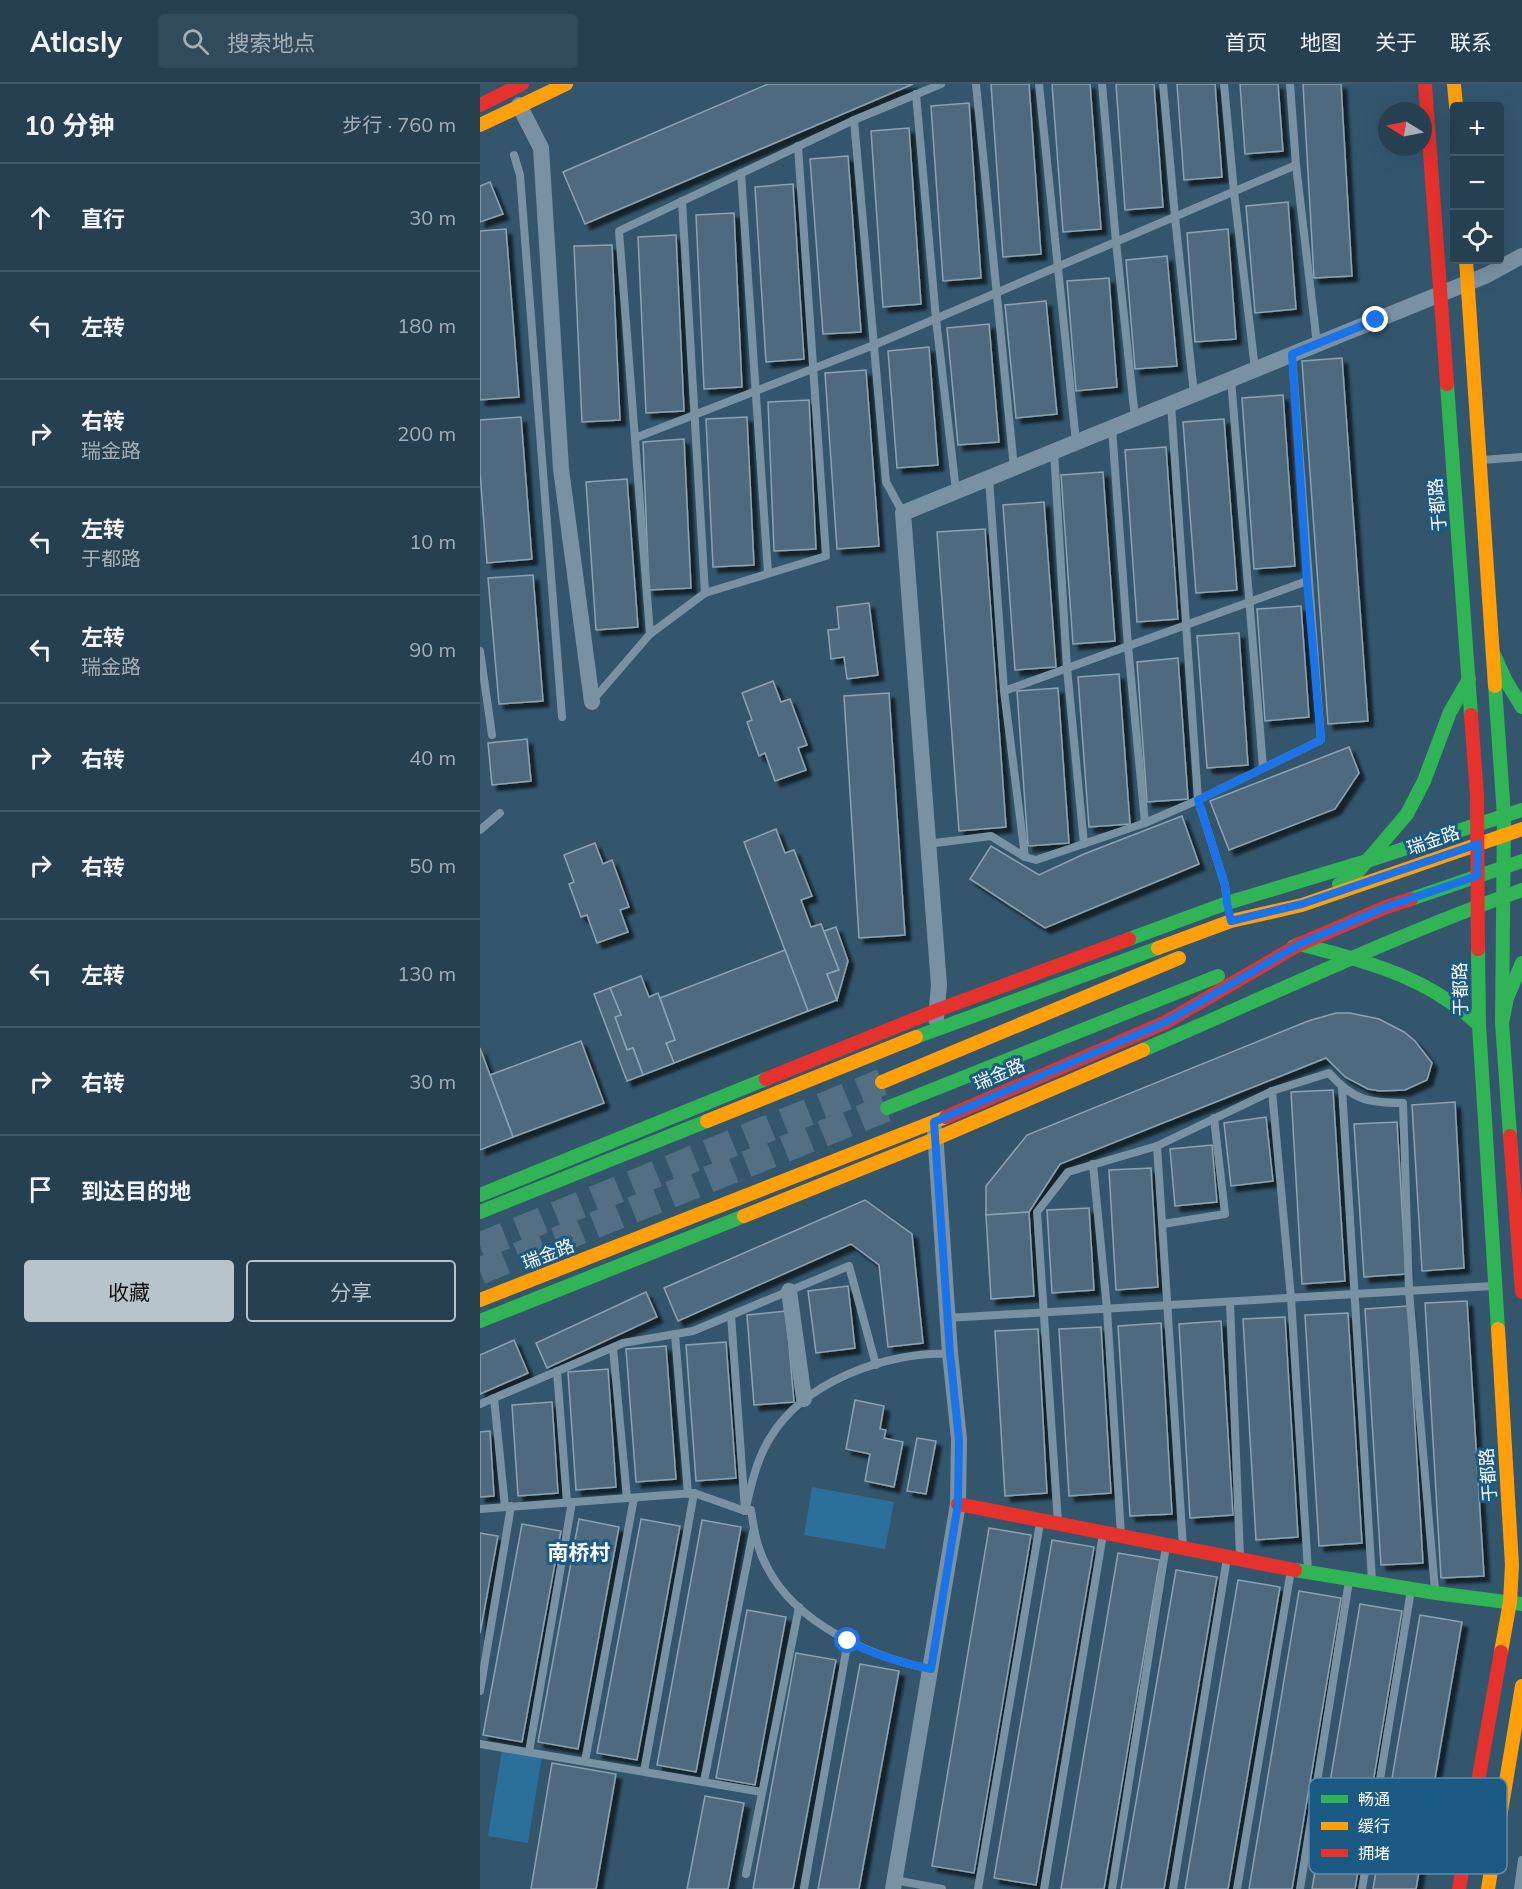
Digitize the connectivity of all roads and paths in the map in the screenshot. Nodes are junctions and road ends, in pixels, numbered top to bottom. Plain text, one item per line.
1 (522, 84) edge
2 (566, 84) edge
3 (940, 84) edge
4 (976, 84) edge
5 (1039, 84) edge
6 (1102, 84) edge
7 (1163, 84) edge
8 (1224, 84) edge
9 (1290, 84) edge
10 (1425, 84) edge
11 (1454, 84) edge
12 (916, 94) junction
13 (1456, 102) edge
14 (480, 105) edge
15 (519, 105) junction
16 (854, 120) junction
17 (480, 125) edge
18 (798, 146) junction
19 (514, 155) dead end
20 (1296, 165) junction
21 (741, 173) junction
22 (1234, 192) junction
23 (682, 201) junction
24 (1175, 217) junction
25 (1116, 242) junction
26 (1522, 256) edge
27 (1466, 264) edge
28 (1056, 268) junction
29 (1467, 283) junction
30 (996, 293) junction
31 (1439, 294) junction
32 (936, 319) junction
33 (1317, 344) junction
34 (874, 345) junction
35 (1292, 354) junction
36 (813, 369) junction
37 (1255, 369) junction
38 (1231, 379) junction
39 (756, 391) junction
40 (1194, 394) junction
41 (1171, 404) junction
42 (695, 415) junction
43 (1135, 418) junction
44 (1112, 428) junction
45 (635, 438) junction
46 (1076, 442) junction
47 (1054, 451) junction
48 (1522, 457) edge
49 (1479, 460) junction
50 (1014, 468) junction
51 (990, 478) junction
52 (956, 491) junction
53 (903, 513) junction
54 (768, 573) junction
55 (1307, 581) junction
56 (705, 593) junction
57 (1248, 602) junction
58 (1187, 624) junction
59 (650, 634) junction
60 (1128, 646) junction
61 (480, 651) edge
62 (1494, 656) junction
63 (1067, 668) junction
64 (1469, 679) junction
65 (1004, 691) junction
66 (592, 702) joint
67 (1522, 707) edge
68 (562, 717) dead end
69 (492, 735) dead end
70 (1263, 767) junction
71 (1198, 800) junction
72 (1522, 810) edge
73 (500, 813) dead end
74 (1504, 816) junction
75 (1145, 823) junction
76 (1478, 825) junction
77 (1522, 829) edge
78 (480, 830) edge
79 (1504, 836) junction
80 (927, 844) junction
81 (1084, 844) junction
82 (1478, 844) junction
83 (1025, 857) junction
84 (1370, 860) junction
85 (1522, 861) edge
86 (1503, 867) junction
87 (1477, 876) junction
88 (1522, 890) edge
89 (1502, 898) junction
90 (1227, 903) junction
91 (1302, 904) junction
92 (1477, 906) junction
93 (1231, 921) junction
94 (1239, 933) dead end
95 (1300, 944) junction
96 (1196, 951) dead end
97 (1351, 959) junction
98 (1522, 963) edge
99 (936, 1011) junction
100 (1502, 1023) junction
101 (1479, 1025) junction
102 (937, 1029) junction
103 (882, 1082) tunnel mouth
104 (1342, 1088) junction
105 (1272, 1091) junction
106 (887, 1108) tunnel mouth
107 (1214, 1118) junction
108 (935, 1130) junction
109 (1157, 1146) junction
110 (1093, 1164) junction
111 (480, 1194) edge
112 (480, 1212) edge
113 (1163, 1224) junction
114 (1494, 1286) junction
115 (789, 1291) junction
116 (1409, 1291) junction
117 (1522, 1292) edge
118 (1355, 1294) junction
119 (1291, 1298) junction
120 (480, 1300) edge
121 (1230, 1303) junction
122 (1169, 1306) junction
123 (1107, 1309) junction
124 (1044, 1312) junction
125 (731, 1315) junction
126 (947, 1318) junction
127 (480, 1321) edge
128 (675, 1334) junction
129 (613, 1348) junction
130 (950, 1354) junction
131 (876, 1365) junction
132 (557, 1371) junction
133 (494, 1398) junction
134 (804, 1398) junction
135 (480, 1404) edge
136 (691, 1494) junction
137 (631, 1498) junction
138 (569, 1502) junction
139 (958, 1504) junction
140 (508, 1507) junction
141 (480, 1509) edge
142 (745, 1511) junction
143 (1040, 1520) junction
144 (1058, 1523) junction
145 (753, 1530) junction
146 (1103, 1532) junction
147 (1121, 1536) junction
148 (1167, 1545) junction
149 (1183, 1548) junction
150 (1234, 1558) junction
151 (1291, 1569) junction
152 (1308, 1571) junction
153 (1350, 1578) junction
154 (1372, 1581) junction
155 (1411, 1588) junction
156 (1436, 1593) junction
157 (1516, 1603) edge
158 (799, 1607) junction
159 (848, 1641) junction
160 (931, 1669) junction
161 (1522, 1686) edge
162 (480, 1691) edge
163 (480, 1744) edge
164 (529, 1752) junction
165 (585, 1761) junction
166 (644, 1771) junction
167 (1318, 1778) edge
168 (1380, 1778) edge
169 (1481, 1778) edge
170 (1507, 1778) edge
171 (704, 1781) junction
172 (762, 1792) junction
173 (1309, 1833) edge
174 (1522, 1860) edge
175 (746, 1874) dead end
176 (1364, 1874) edge
177 (1462, 1874) edge
178 (1491, 1874) edge
179 (894, 1885) edge
180 (804, 1888) edge
181 (942, 1889) edge
182 (978, 1889) edge
183 (1044, 1889) edge
184 (1112, 1889) edge
185 (1173, 1889) edge
186 (1237, 1889) edge
187 (1300, 1889) edge
188 (1362, 1889) edge
189 (1459, 1889) edge
190 (1488, 1889) edge
191 (1518, 1889) edge

1 - 14 main road
2 - 15 main road
3 - 12 lane
4 - 30 lane
5 - 28 lane
6 - 25 lane
7 - 24 lane
8 - 22 lane
9 - 20 lane
10 - 31 main road, 于都路
11 - 13 main road
12 - 16 lane
12 - 32 lane
15 - 17 main road
15 - 66 street
16 - 18 lane
16 - 34 lane
18 - 21 lane
18 - 36 lane
19 - 68 lane
20 - 22 lane
20 - 33 lane
21 - 23 lane
21 - 39 lane
22 - 24 lane
22 - 37 lane
23 - 42 lane
23 - 45 lane
24 - 25 lane
24 - 40 lane
25 - 28 lane
25 - 43 lane
26 - 29 street
27 - 29 main road
28 - 30 lane
28 - 46 lane
29 - 31 street
29 - 49 main road
30 - 32 lane
30 - 50 lane
31 - 33 street
31 - 64 main road, 于都路
32 - 34 lane
32 - 52 lane
33 - 35 street
34 - 36 lane
34 - 53 lane
35 - 37 street
35 - 55 lane
36 - 39 lane
36 - 54 lane
37 - 38 street
38 - 40 street
38 - 57 lane
39 - 42 lane
39 - 54 lane
40 - 41 street
41 - 43 street
41 - 58 lane
42 - 45 lane
42 - 56 lane
43 - 44 street
44 - 46 street
44 - 60 lane
45 - 59 lane
46 - 47 street
47 - 50 street
47 - 63 lane
48 - 49 lane
49 - 62 main road
50 - 51 street
51 - 52 street
51 - 65 lane
52 - 53 street
53 - 80 street
54 - 56 lane
55 - 57 lane
55 - 70 lane
56 - 59 lane
57 - 58 lane
57 - 70 lane
58 - 60 lane
58 - 71 lane
59 - 66 lane
60 - 63 lane
60 - 75 lane
61 - 69 lane
62 - 67 main road
62 - 74 main road
63 - 65 lane
63 - 81 lane
64 - 76 main road, 于都路
64 - 84 main road
65 - 83 lane
70 - 71 lane
71 - 75 lane
71 - 90 lane
72 - 74 main road
73 - 78 lane
74 - 76 main road
74 - 79 main road
75 - 81 lane
76 - 82 main road, 于都路
76 - 84 main road
77 - 79 main road, 瑞金路
79 - 82 main road, 瑞金路
79 - 86 main road
80 - 83 lane
80 - 99 street
81 - 83 lane
82 - 87 main road, 于都路
82 - 91 main road, 瑞金路
84 - 90 main road
84 - 91 main road
85 - 86 main road, 瑞金路
86 - 87 main road, 瑞金路
86 - 89 main road
87 - 92 main road, 于都路
87 - 95 main road, 瑞金路
88 - 89 main road
89 - 92 main road
89 - 100 main road
90 - 93 lane
90 - 99 main road
91 - 93 main road, 瑞金路
91 - 94 main road
92 - 97 main road
92 - 101 main road, 于都路
93 - 102 main road, 瑞金路
95 - 97 main road
95 - 106 main road
95 - 108 main road, 瑞金路
96 - 103 main road
97 - 101 main road
97 - 108 main road
98 - 100 main road
99 - 102 street
99 - 111 main road
100 - 117 main road
101 - 114 main road, 于都路
102 - 112 main road, 瑞金路
104 - 105 lane
104 - 116 lane
104 - 118 lane
105 - 107 lane
105 - 119 lane
107 - 109 lane
107 - 113 lane
108 - 120 main road, 瑞金路
108 - 126 street
108 - 127 main road
109 - 110 lane
109 - 113 lane
110 - 123 lane
110 - 124 lane
113 - 122 lane
114 - 116 lane
114 - 157 main road, 于都路
115 - 125 lane
115 - 131 lane
115 - 134 street
116 - 118 lane
116 - 156 lane
118 - 119 lane
118 - 154 lane
119 - 121 lane
119 - 152 lane
121 - 122 lane
121 - 150 lane
122 - 123 lane
122 - 149 lane
123 - 124 lane
123 - 147 lane
124 - 126 lane
124 - 144 lane
125 - 128 lane
125 - 142 lane
126 - 130 street
128 - 129 lane
128 - 136 lane
129 - 132 lane
129 - 137 lane
130 - 131 lane
130 - 139 street
131 - 134 lane
132 - 133 lane
132 - 138 lane
133 - 135 lane
133 - 140 lane
134 - 142 lane
136 - 137 lane
136 - 142 lane
136 - 166 lane
137 - 138 lane
137 - 165 lane
138 - 140 lane
138 - 164 lane
139 - 143 main road
139 - 160 street
140 - 141 lane
140 - 162 lane
142 - 145 lane
143 - 144 main road
143 - 182 lane
144 - 146 main road
145 - 158 lane
145 - 171 lane
146 - 147 main road
146 - 183 lane
147 - 148 main road
148 - 149 main road
148 - 184 lane
149 - 150 main road
150 - 151 main road
150 - 185 lane
151 - 152 main road
151 - 186 lane
152 - 153 main road
153 - 154 main road
153 - 167 lane
154 - 155 main road
155 - 156 main road
155 - 168 lane
156 - 157 main road
157 - 169 main road, 于都路
158 - 159 lane
158 - 172 lane
159 - 160 lane
159 - 180 lane
160 - 179 street
161 - 170 main road
163 - 164 lane
164 - 165 lane
165 - 166 lane
166 - 171 lane
171 - 172 lane
172 - 175 lane
173 - 187 lane
174 - 191 lane
176 - 188 lane
177 - 189 main road, 于都路
178 - 190 main road
179 - 181 lane

